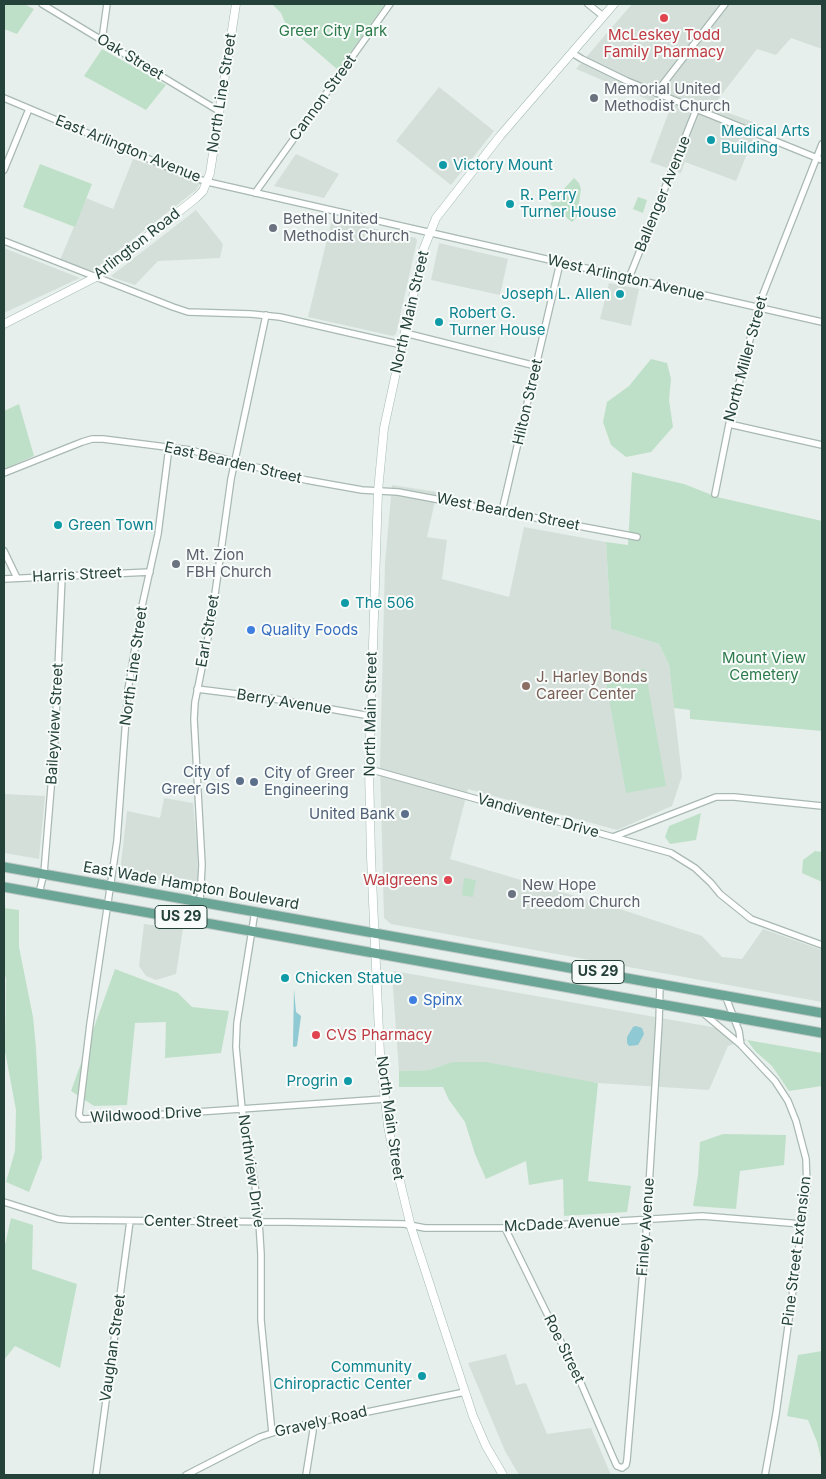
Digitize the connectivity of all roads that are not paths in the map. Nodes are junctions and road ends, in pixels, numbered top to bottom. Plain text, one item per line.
1 (42, 4) edge
2 (107, 4) edge
3 (236, 4) edge
4 (390, 4) edge
5 (588, 4) edge
6 (614, 4) edge
7 (724, 4) edge
8 (603, 16) junction
9 (102, 40) junction
10 (572, 53) junction
11 (656, 93) junction
12 (4, 98) edge
13 (29, 109) junction
14 (219, 110) junction
15 (696, 110) junction
16 (822, 144) edge
17 (819, 159) edge
18 (4, 170) edge
19 (208, 182) junction
20 (255, 192) junction
21 (430, 232) junction
22 (4, 241) edge
23 (560, 263) junction
24 (96, 277) junction
25 (629, 278) junction
26 (758, 307) junction
27 (266, 315) junction
28 (822, 322) edge
29 (4, 324) edge
30 (405, 333) junction
31 (402, 345) junction
32 (536, 366) junction
33 (729, 424) junction
34 (822, 445) edge
35 (169, 447) junction
36 (234, 462) junction
37 (4, 473) edge
38 (378, 491) junction
39 (715, 494) dead end
40 (502, 511) junction
41 (637, 537) dead end
42 (4, 551) edge
43 (150, 572) junction
44 (62, 576) junction
45 (4, 578) edge
46 (17, 578) junction
47 (197, 689) junction
48 (370, 716) junction
49 (369, 769) junction
50 (822, 806) edge
51 (613, 836) junction
52 (4, 867) edge
53 (44, 873) junction
54 (4, 886) edge
55 (111, 886) junction
56 (39, 893) junction
57 (200, 901) junction
58 (109, 905) junction
59 (255, 911) junction
60 (199, 921) junction
61 (253, 930) junction
62 (374, 932) junction
63 (822, 945) edge
64 (375, 953) junction
65 (660, 984) junction
66 (725, 995) junction
67 (660, 1004) junction
68 (701, 1011) junction
69 (822, 1013) edge
70 (735, 1017) junction
71 (822, 1033) edge
72 (741, 1045) junction
73 (385, 1099) junction
74 (242, 1109) junction
75 (4, 1202) edge
76 (646, 1219) junction
77 (130, 1221) junction
78 (259, 1222) junction
79 (802, 1224) junction
80 (411, 1227) junction
81 (504, 1228) junction
82 (465, 1392) junction
83 (312, 1423) junction
84 (272, 1433) junction
85 (622, 1468) joint
86 (96, 1475) edge
87 (186, 1475) edge
88 (306, 1475) edge
89 (503, 1475) edge
90 (765, 1475) edge

1 - 9 street, Oak Street
2 - 9 street
3 - 14 main road, North Line Street
4 - 20 street, Cannon Street
5 - 8 street
6 - 8 main road, North Main Street
7 - 11 street
8 - 10 main road, North Main Street
9 - 14 street, Oak Street
10 - 11 street
10 - 21 main road, North Main Street
11 - 15 street
12 - 13 street, East Arlington Avenue
13 - 18 street
13 - 19 street, East Arlington Avenue
14 - 19 main road, North Line Street
15 - 17 street
15 - 25 street, Ballenger Avenue
16 - 17 street, North Miller Street
17 - 26 street, North Miller Street
19 - 20 street, East Arlington Avenue
19 - 24 main road, Arlington Road
20 - 21 street, East Arlington Avenue
21 - 23 street, West Arlington Avenue
21 - 30 main road, North Main Street
22 - 24 street
23 - 25 street, West Arlington Avenue
23 - 32 street, Hilton Street
24 - 27 street
24 - 29 main road, Arlington Road
25 - 26 street, West Arlington Avenue
26 - 28 street, West Arlington Avenue
26 - 33 street, North Miller Street
27 - 31 street
27 - 36 street, Earl Street
30 - 31 main road, North Main Street
30 - 32 street
31 - 38 main road, North Main Street
32 - 40 street, Hilton Street
33 - 34 street
33 - 39 street, North Miller Street
35 - 36 street, East Bearden Street
35 - 37 street, East Bearden Street
35 - 43 street, North Line Street
36 - 38 street, East Bearden Street
36 - 47 street, Earl Street
38 - 40 street, West Bearden Street
38 - 48 main road, North Main Street
40 - 41 street, West Bearden Street
42 - 46 street
43 - 44 street, Harris Street
43 - 55 street, North Line Street
44 - 46 street, Harris Street
44 - 53 street, Baileyview Street
45 - 46 street, Harris Street
47 - 48 street, Berry Avenue
47 - 57 street, Earl Street
48 - 49 main road, North Main Street
49 - 51 street, Vandiventer Drive
49 - 62 main road, North Main Street
50 - 51 street, Vandiventer Drive
51 - 63 street
52 - 53 main road, East Wade Hampton Boulevard / US 29
53 - 55 main road, East Wade Hampton Boulevard / US 29
53 - 56 street, Baileyview Street
54 - 56 main road, US 29
55 - 57 main road, East Wade Hampton Boulevard / US 29
55 - 58 street, Wildwood Drive
56 - 58 main road, US 29
57 - 59 main road, East Wade Hampton Boulevard / US 29
57 - 60 street, Earl Street
58 - 60 main road, US 29
58 - 74 street, Wildwood Drive
59 - 61 street, Northview Drive
59 - 62 main road, East Wade Hampton Boulevard / US 29
60 - 61 main road, US 29
61 - 64 main road, US 29
61 - 74 street, Northview Drive
62 - 64 main road, North Main Street
62 - 65 main road, US 29
64 - 67 main road, US 29
64 - 73 main road, North Main Street
65 - 66 main road, US 29
65 - 67 street, Finley Avenue
66 - 69 main road, US 29
66 - 70 street
67 - 68 main road, US 29
67 - 76 street, Finley Avenue
68 - 70 main road, US 29
68 - 72 street, Pine Street Extension
70 - 71 main road, US 29
70 - 72 street
72 - 79 street, Pine Street Extension
73 - 74 street, Wildwood Drive
73 - 80 main road, North Main Street
74 - 78 street, Northview Drive
75 - 77 street, Center Street
76 - 79 street, McDade Avenue
76 - 81 street, McDade Avenue
76 - 85 street, Finley Avenue
77 - 78 street, Center Street
77 - 86 street, Vaughan Street
78 - 80 street, Center Street
78 - 84 street, Northview Drive
79 - 90 street, Pine Street Extension
80 - 81 street, McDade Avenue
80 - 82 main road, North Main Street
81 - 85 street, Roe Street
82 - 83 street, Gravely Road
82 - 89 main road, North Main Street
83 - 84 street, Gravely Road
83 - 88 street
84 - 87 street, Gravely Road

